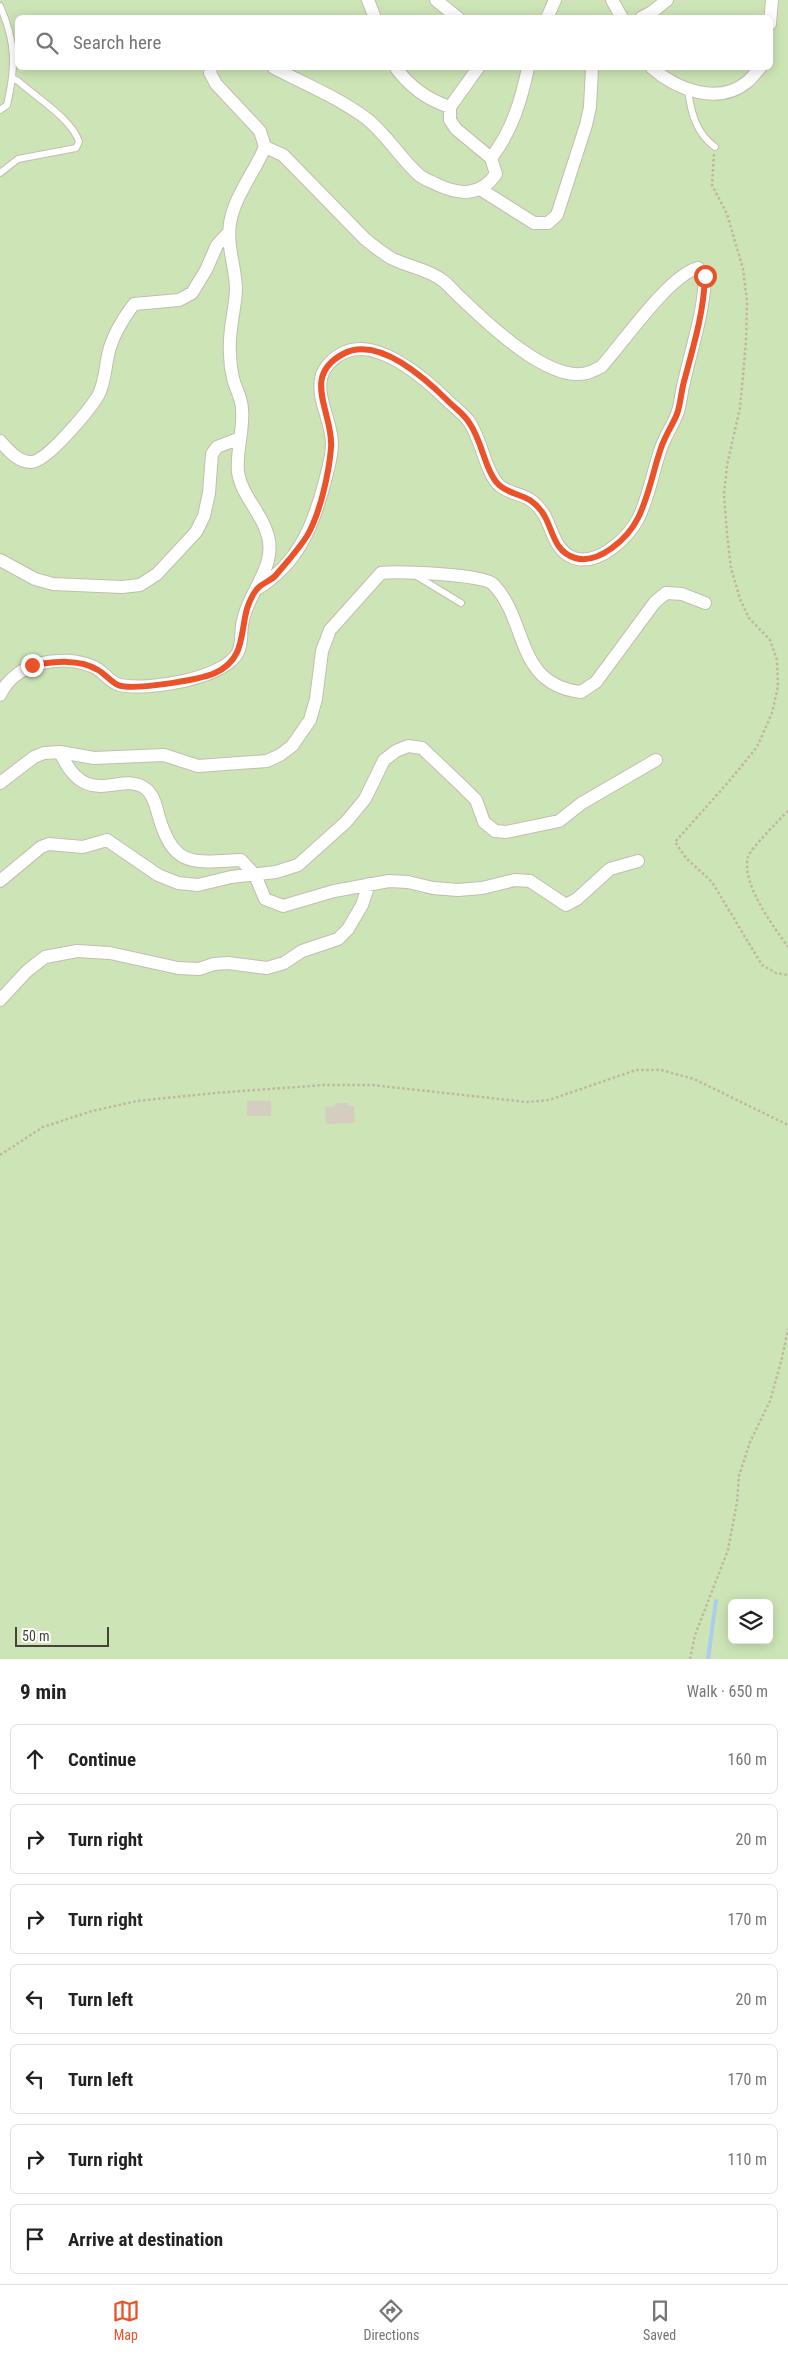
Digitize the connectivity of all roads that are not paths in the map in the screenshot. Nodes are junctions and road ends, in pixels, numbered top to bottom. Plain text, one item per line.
1 (368, 0) edge
2 (436, 0) edge
3 (555, 0) edge
4 (612, 0) edge
5 (667, 0) edge
6 (772, 0) edge
7 (0, 6) edge
8 (2, 14) edge
9 (374, 15) edge
10 (454, 15) edge
11 (548, 15) edge
12 (620, 15) edge
13 (646, 15) edge
14 (771, 15) edge
15 (211, 70) edge
16 (278, 70) edge
17 (397, 70) edge
18 (477, 70) edge
19 (528, 70) edge
20 (592, 70) edge
21 (654, 70) edge
22 (758, 70) edge
23 (12, 78) junction
24 (688, 90) junction
25 (450, 108) junction
26 (0, 110) edge
27 (265, 147) junction
28 (715, 147) road end
29 (491, 158) junction
30 (0, 173) edge
31 (480, 189) junction
32 (229, 232) junction
33 (240, 438) junction
34 (0, 441) edge
35 (0, 560) edge
36 (413, 574) junction
37 (257, 588) junction
38 (461, 603) dead end
39 (705, 603) dead end
40 (0, 695) edge
41 (60, 752) junction
42 (656, 760) dead end
43 (0, 783) edge
44 (638, 861) dead end
45 (255, 875) junction
46 (0, 881) edge
47 (369, 884) junction
48 (0, 1000) edge

1 - 9 street
2 - 10 street
3 - 11 street
4 - 12 street
5 - 13 street
6 - 14 street
7 - 8 lane
8 - 23 lane
15 - 27 street
16 - 31 street
17 - 25 street
18 - 25 street
19 - 29 street
20 - 31 street
21 - 24 street
22 - 24 street
23 - 26 lane
23 - 30 lane
24 - 28 lane
25 - 29 street
27 - 32 street
27 - 37 street
29 - 31 street
32 - 33 street
32 - 34 street
33 - 35 street
33 - 37 street
36 - 38 lane
36 - 39 street
36 - 41 street
37 - 40 street
41 - 43 street
41 - 45 street
42 - 45 street
44 - 47 street
45 - 46 street
45 - 47 street
47 - 48 street

